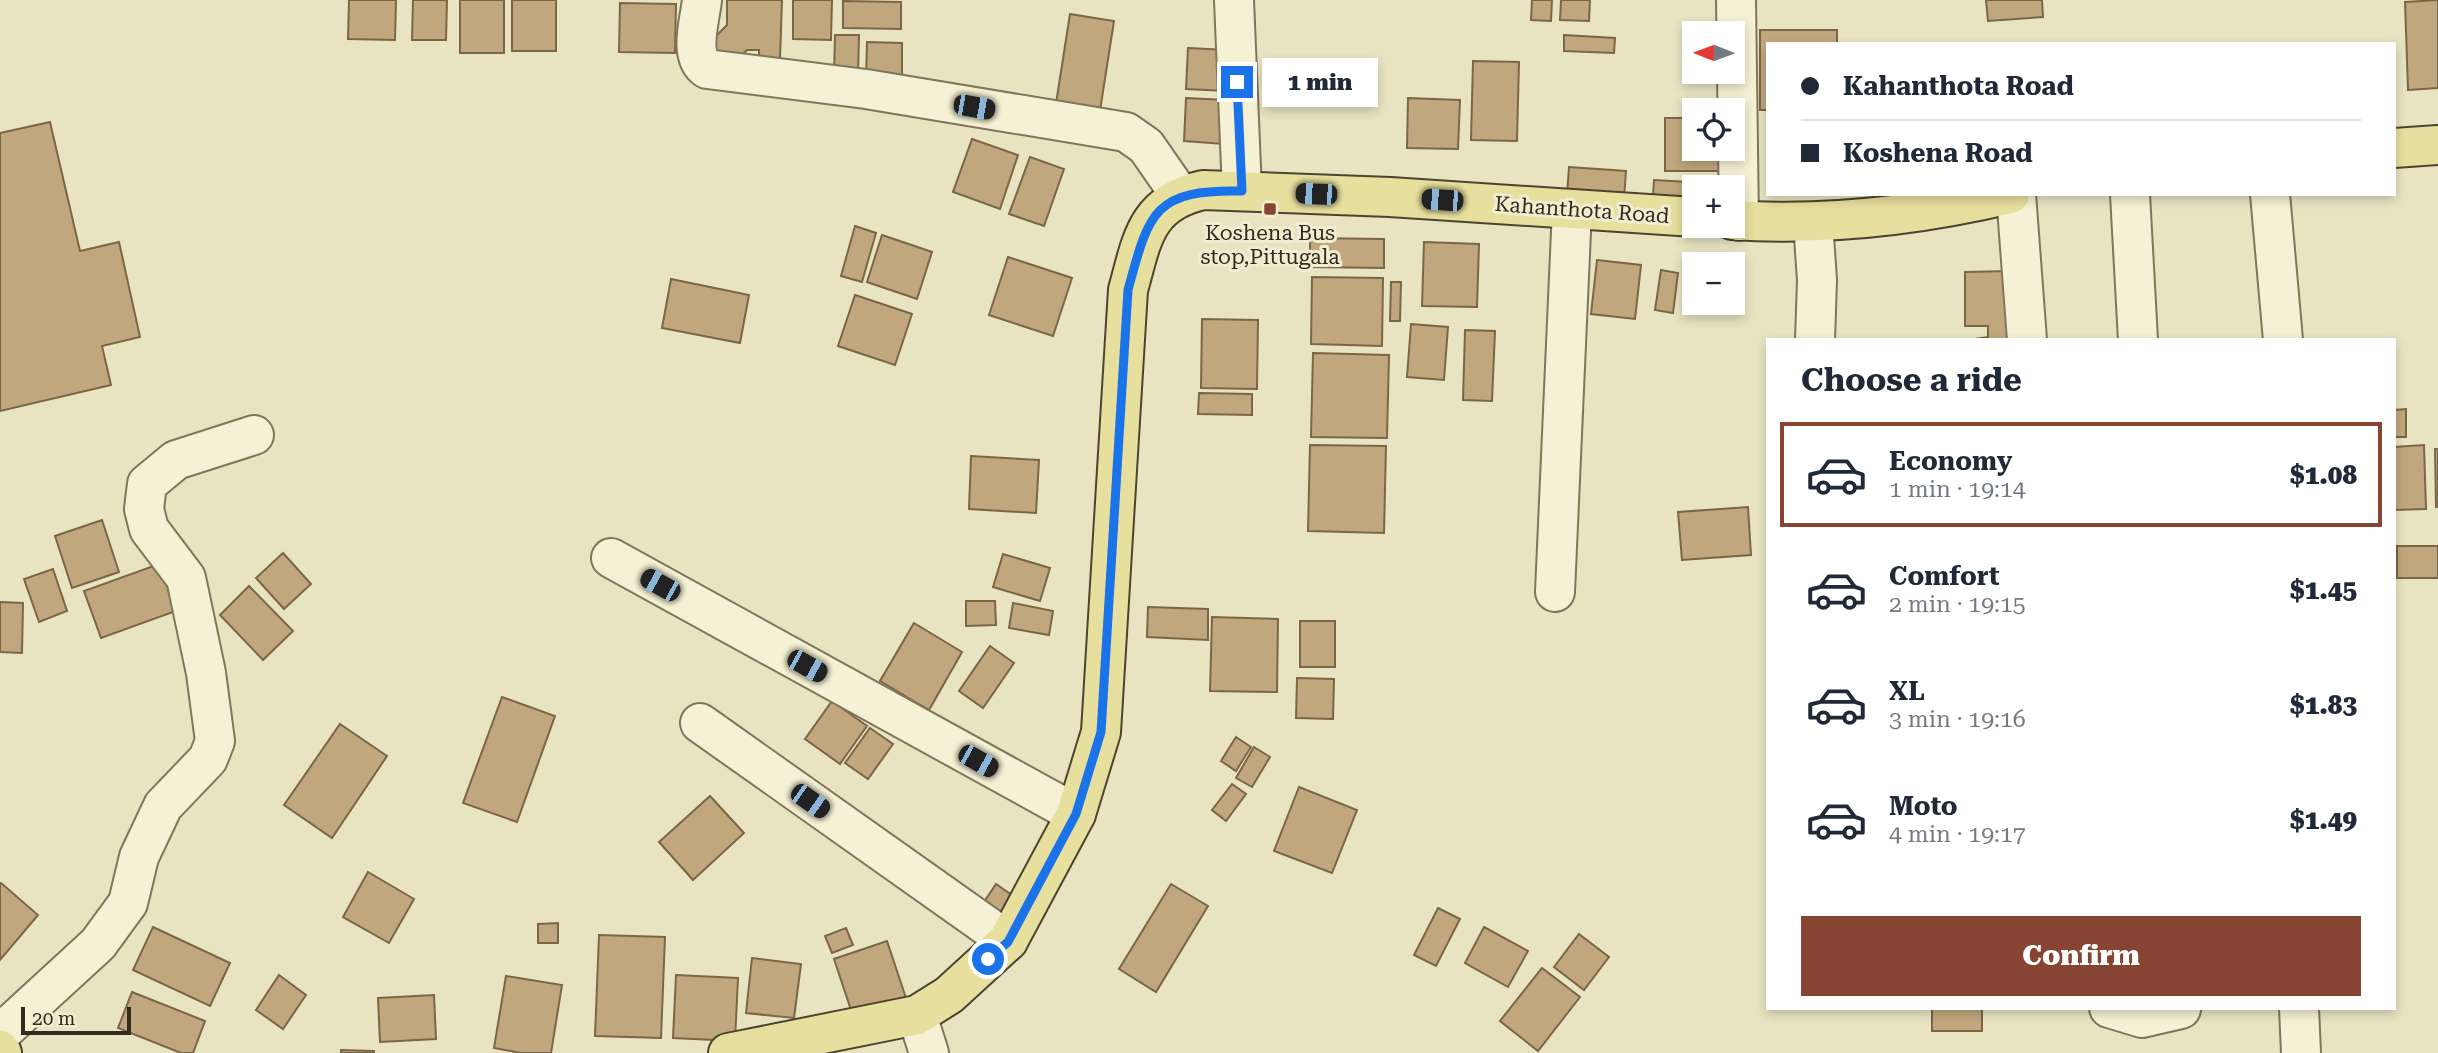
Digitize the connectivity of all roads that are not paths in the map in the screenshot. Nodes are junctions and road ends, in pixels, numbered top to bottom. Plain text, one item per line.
1 (702, 0) edge
2 (1234, 0) edge
3 (1736, 0) edge
4 (2438, 145) edge
5 (2396, 148) edge
6 (1736, 175) edge
7 (1242, 191) junction
8 (1180, 195) junction
9 (2002, 196) edge
10 (2016, 196) edge
11 (2130, 196) edge
12 (2270, 196) edge
13 (1572, 209) junction
14 (1682, 217) edge
15 (1745, 220) edge
16 (1813, 222) junction
17 (1815, 338) edge
18 (2027, 338) edge
19 (2138, 338) edge
20 (2283, 338) edge
21 (254, 435) dead end
22 (611, 558) dead end
23 (1555, 592) dead end
24 (700, 723) dead end
25 (1076, 814) junction
26 (1008, 942) junction
27 (2116, 1010) edge
28 (2172, 1010) edge
29 (2299, 1010) edge
30 (917, 1015) junction
31 (0, 1034) edge
32 (728, 1053) edge
33 (929, 1053) edge
34 (2301, 1053) edge

1 - 8 street
2 - 7 street
3 - 6 street
4 - 5 main road
7 - 8 main road, Kahanthota Road
7 - 13 main road, Kahanthota Road
8 - 25 main road
9 - 16 main road
10 - 18 street
11 - 19 street
12 - 20 street
13 - 14 main road, Kahanthota Road
13 - 23 street
15 - 16 main road
16 - 17 street
21 - 31 street
22 - 25 street
24 - 26 street
25 - 26 main road
26 - 30 main road
27 - 28 street
29 - 34 street
30 - 32 main road
30 - 33 street

